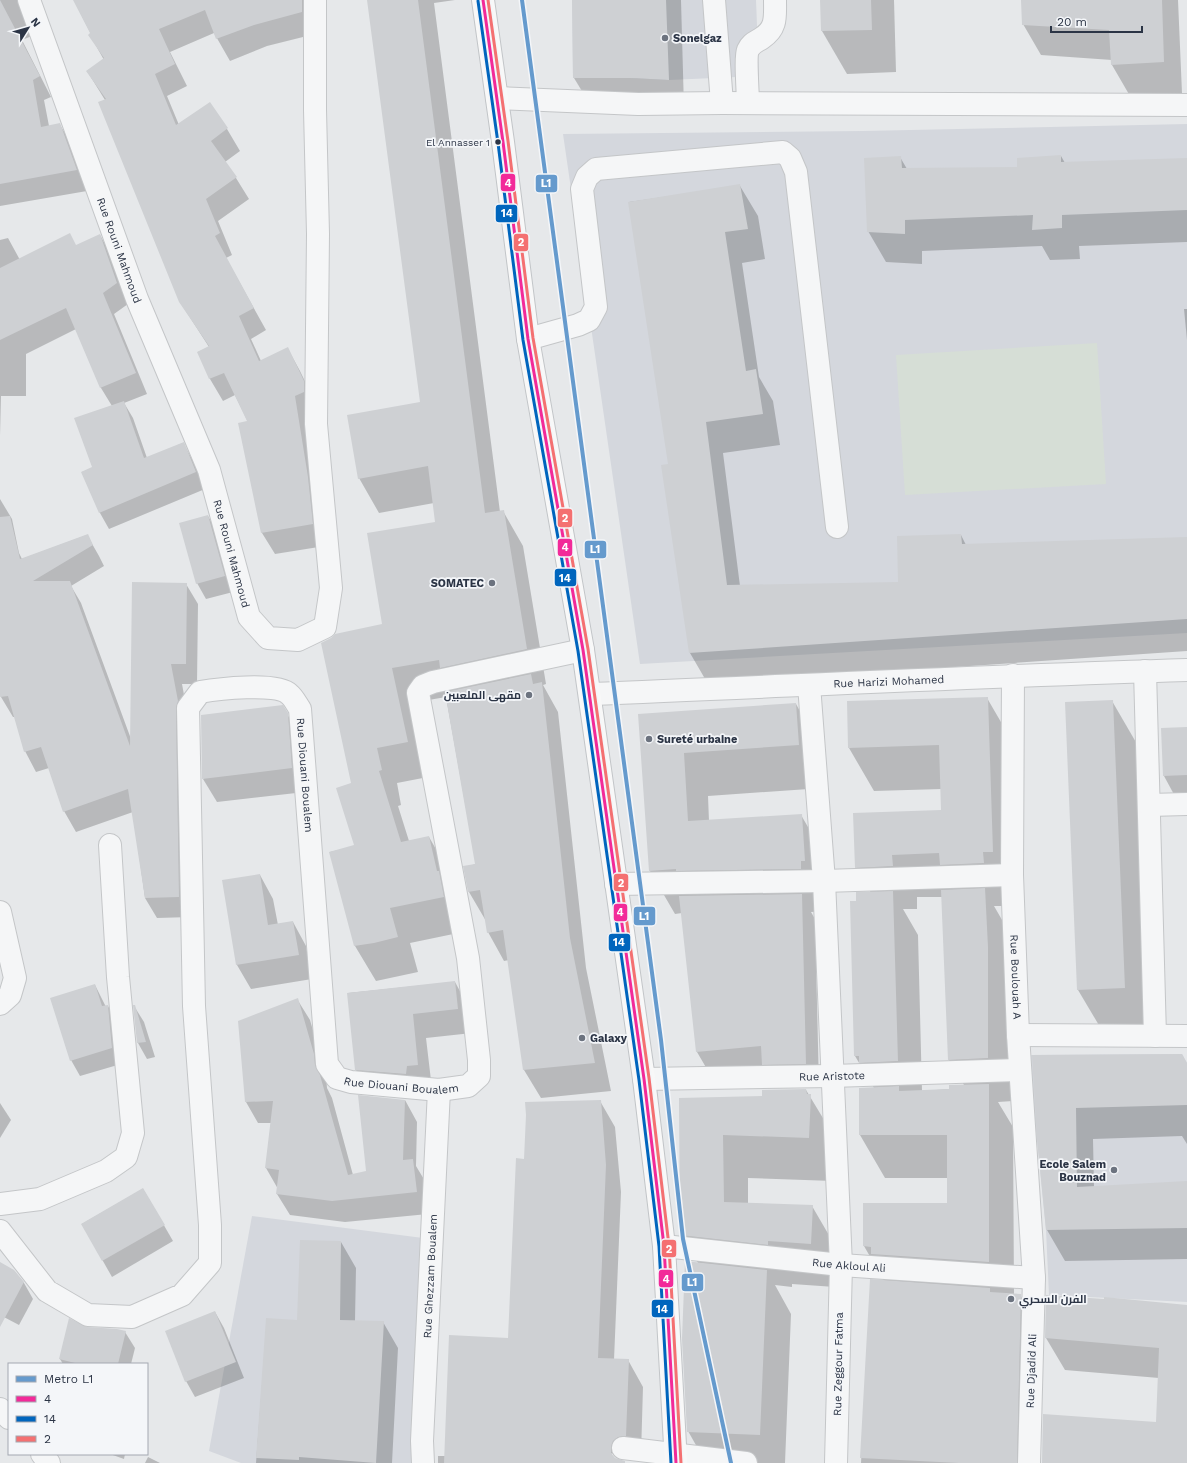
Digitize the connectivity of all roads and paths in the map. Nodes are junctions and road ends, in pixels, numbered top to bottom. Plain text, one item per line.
1 (29, 0) edge
2 (315, 0) edge
3 (483, 0) edge
4 (714, 0) edge
5 (775, 0) edge
6 (497, 98) junction
7 (722, 103) junction
8 (748, 103) junction
9 (1187, 105) edge
10 (528, 339) junction
11 (837, 527) dead end
12 (583, 650) junction
13 (1187, 670) edge
14 (1146, 671) junction
15 (1013, 675) junction
16 (809, 685) junction
17 (590, 694) junction
18 (1187, 804) edge
19 (1149, 805) junction
20 (110, 845) dead end
21 (1012, 875) junction
22 (824, 881) junction
23 (616, 884) junction
24 (0, 912) edge
25 (0, 1004) edge
26 (1018, 1035) junction
27 (1155, 1036) junction
28 (1187, 1036) edge
29 (1020, 1070) junction
30 (832, 1076) junction
31 (644, 1079) junction
32 (439, 1090) junction
33 (0, 1204) edge
34 (0, 1231) edge
35 (664, 1246) junction
36 (841, 1265) junction
37 (1034, 1278) junction
38 (0, 1409) edge
39 (8, 1417) edge
40 (623, 1448) dead end
41 (676, 1458) edge
42 (423, 1463) edge
43 (746, 1463) edge
44 (836, 1463) edge
45 (1029, 1463) edge

1 - 2 street, Rue Rouni Mahmoud
3 - 6 main road
4 - 7 street
5 - 8 street
6 - 7 street
6 - 10 main road
7 - 8 street
8 - 9 street
10 - 11 street
10 - 12 main road
12 - 17 main road
12 - 32 street, Rue Diouani Boualem
13 - 14 street, Rue Harizi Mohamed
14 - 15 street, Rue Harizi Mohamed
14 - 19 street
15 - 16 street, Rue Harizi Mohamed
15 - 21 street, Rue Boulouah A
16 - 17 street, Rue Harizi Mohamed
16 - 22 street, Rue Zeggour Fatma
17 - 23 main road
18 - 19 street
19 - 27 street
20 - 33 street
21 - 22 street
21 - 26 street, Rue Boulouah A
22 - 23 street
22 - 30 street, Rue Zeggour Fatma
23 - 31 main road
24 - 25 street
26 - 27 street
26 - 29 street, Rue Boulouah A
27 - 28 street
29 - 30 street, Rue Aristote
29 - 37 street, Rue Boulouah A
30 - 31 street, Rue Aristote
30 - 36 street, Rue Zeggour Fatma
31 - 35 main road
32 - 34 street, Rue Diouani Boualem
32 - 42 street, Rue Ghezzam Boualem
35 - 36 street, Rue Akloul Ali
35 - 41 main road
36 - 37 street, Rue Akloul Ali
36 - 44 street, Rue Zeggour Fatma
37 - 45 street, Rue Djadid Ali
38 - 39 street
40 - 41 street
41 - 43 street

